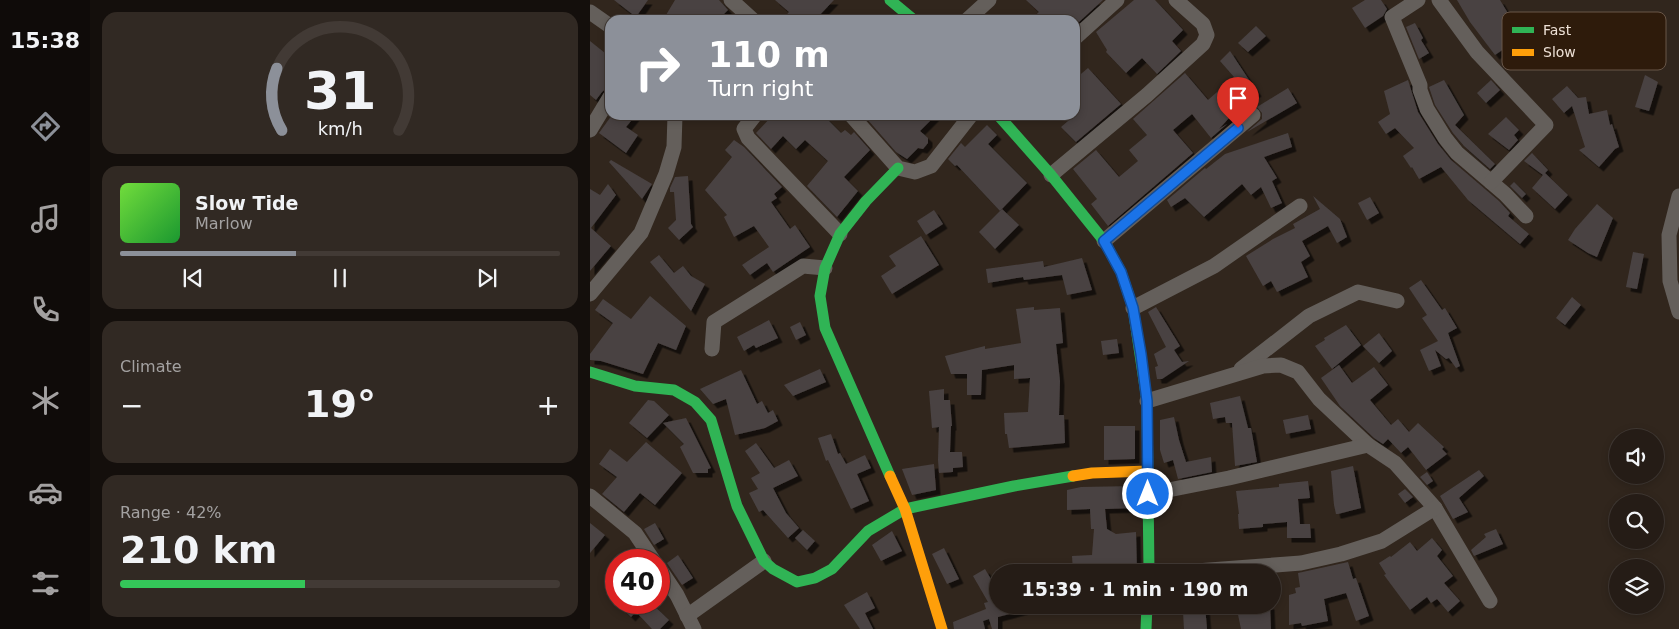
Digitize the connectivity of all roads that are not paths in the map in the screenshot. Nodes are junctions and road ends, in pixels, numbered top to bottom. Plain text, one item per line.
1 (731, 0) edge
2 (890, 0) edge
3 (989, 0) edge
4 (1117, 0) edge
5 (1176, 0) edge
6 (1418, 0) edge
7 (1439, 0) edge
8 (590, 12) edge
9 (748, 15) edge
10 (908, 15) edge
11 (972, 15) edge
12 (605, 22) edge
13 (1080, 33) edge
14 (605, 105) edge
15 (1253, 115) dead end
16 (675, 120) edge
17 (751, 120) edge
18 (855, 120) edge
19 (967, 120) edge
20 (1002, 120) edge
21 (590, 130) edge
22 (898, 168) junction
23 (1051, 175) junction
24 (1491, 182) junction
25 (1679, 196) edge
26 (1300, 206) dead end
27 (1526, 216) dead end
28 (840, 234) junction
29 (1104, 241) junction
30 (825, 268) junction
31 (590, 294) edge
32 (1397, 301) dead end
33 (1133, 308) junction
34 (1679, 312) edge
35 (712, 349) dead end
36 (590, 372) edge
37 (1234, 374) junction
38 (1147, 401) junction
39 (1368, 445) junction
40 (1148, 471) junction
41 (1148, 494) junction
42 (590, 496) edge
43 (1435, 508) junction
44 (906, 509) junction
45 (646, 549) edge
46 (764, 561) junction
47 (1149, 564) edge
48 (1281, 565) edge
49 (670, 584) edge
50 (1490, 601) dead end
51 (1147, 614) edge
52 (690, 622) edge
53 (942, 629) edge
54 (1146, 629) edge

1 - 9 street
2 - 10 street
3 - 11 street
4 - 13 street
5 - 23 street
6 - 24 street
7 - 24 street
8 - 12 street
14 - 21 street
15 - 29 street
16 - 31 street
17 - 28 street
18 - 22 street
19 - 22 street
20 - 23 street
22 - 28 street
23 - 29 street
24 - 27 street
25 - 34 street
26 - 33 street
28 - 30 street
29 - 33 street
30 - 35 street
30 - 44 street
32 - 37 street
33 - 38 street
36 - 46 street
37 - 38 street
37 - 39 street
38 - 40 street
39 - 41 street
39 - 43 street
40 - 41 street
40 - 44 street
41 - 47 street
42 - 45 street
43 - 48 street
43 - 50 street
44 - 46 street
44 - 53 street
46 - 52 street
49 - 52 street
51 - 54 street

